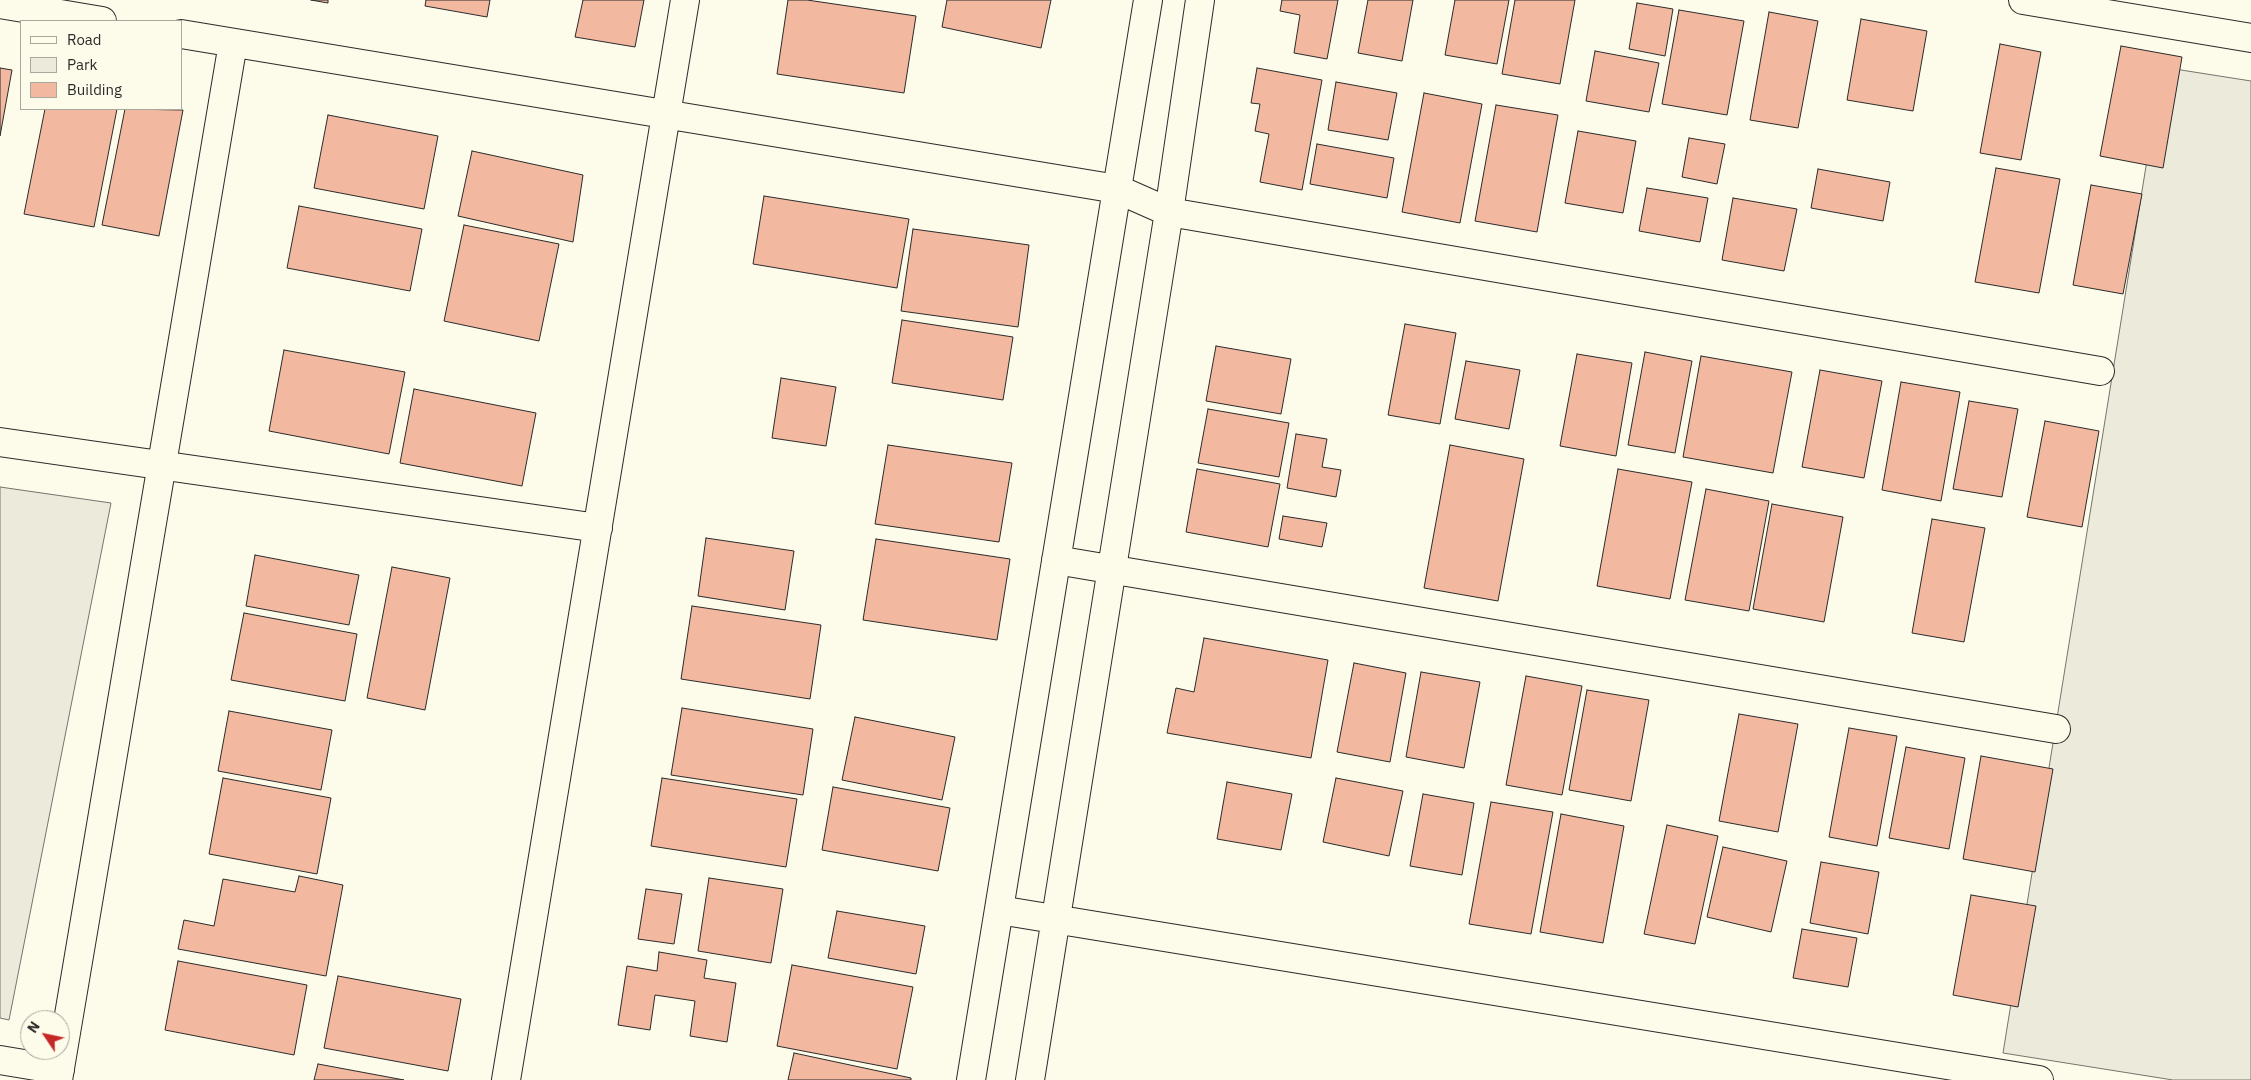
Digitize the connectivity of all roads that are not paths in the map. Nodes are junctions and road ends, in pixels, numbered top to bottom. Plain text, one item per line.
1 (685, 0) edge
2 (1148, 0) edge
3 (1200, 0) edge
4 (2023, 0) edge
5 (0, 4) edge
6 (96, 20) edge
7 (182, 34) edge
8 (2251, 38) edge
9 (233, 43) junction
10 (666, 114) junction
11 (1117, 189) junction
12 (1169, 212) junction
13 (2100, 371) dead end
14 (0, 442) edge
15 (162, 465) junction
16 (598, 528) junction
17 (1056, 560) junction
18 (1112, 570) junction
19 (2056, 729) dead end
20 (999, 910) junction
21 (1055, 919) junction
22 (0, 1060) edge
23 (59, 1075) edge
24 (506, 1080) edge
25 (971, 1080) edge
26 (1030, 1080) edge
27 (2039, 1080) edge

1 - 10 street
2 - 11 street
3 - 12 street
4 - 8 street
5 - 6 street
7 - 9 street
9 - 10 street
9 - 15 street
10 - 11 street
10 - 16 street
11 - 12 street
11 - 17 street
12 - 13 street
12 - 18 street
14 - 15 street
15 - 16 street
15 - 23 street
16 - 24 street
17 - 18 street
17 - 20 street
18 - 19 street
18 - 21 street
20 - 21 street
20 - 25 street
21 - 26 street
21 - 27 street
22 - 23 street

